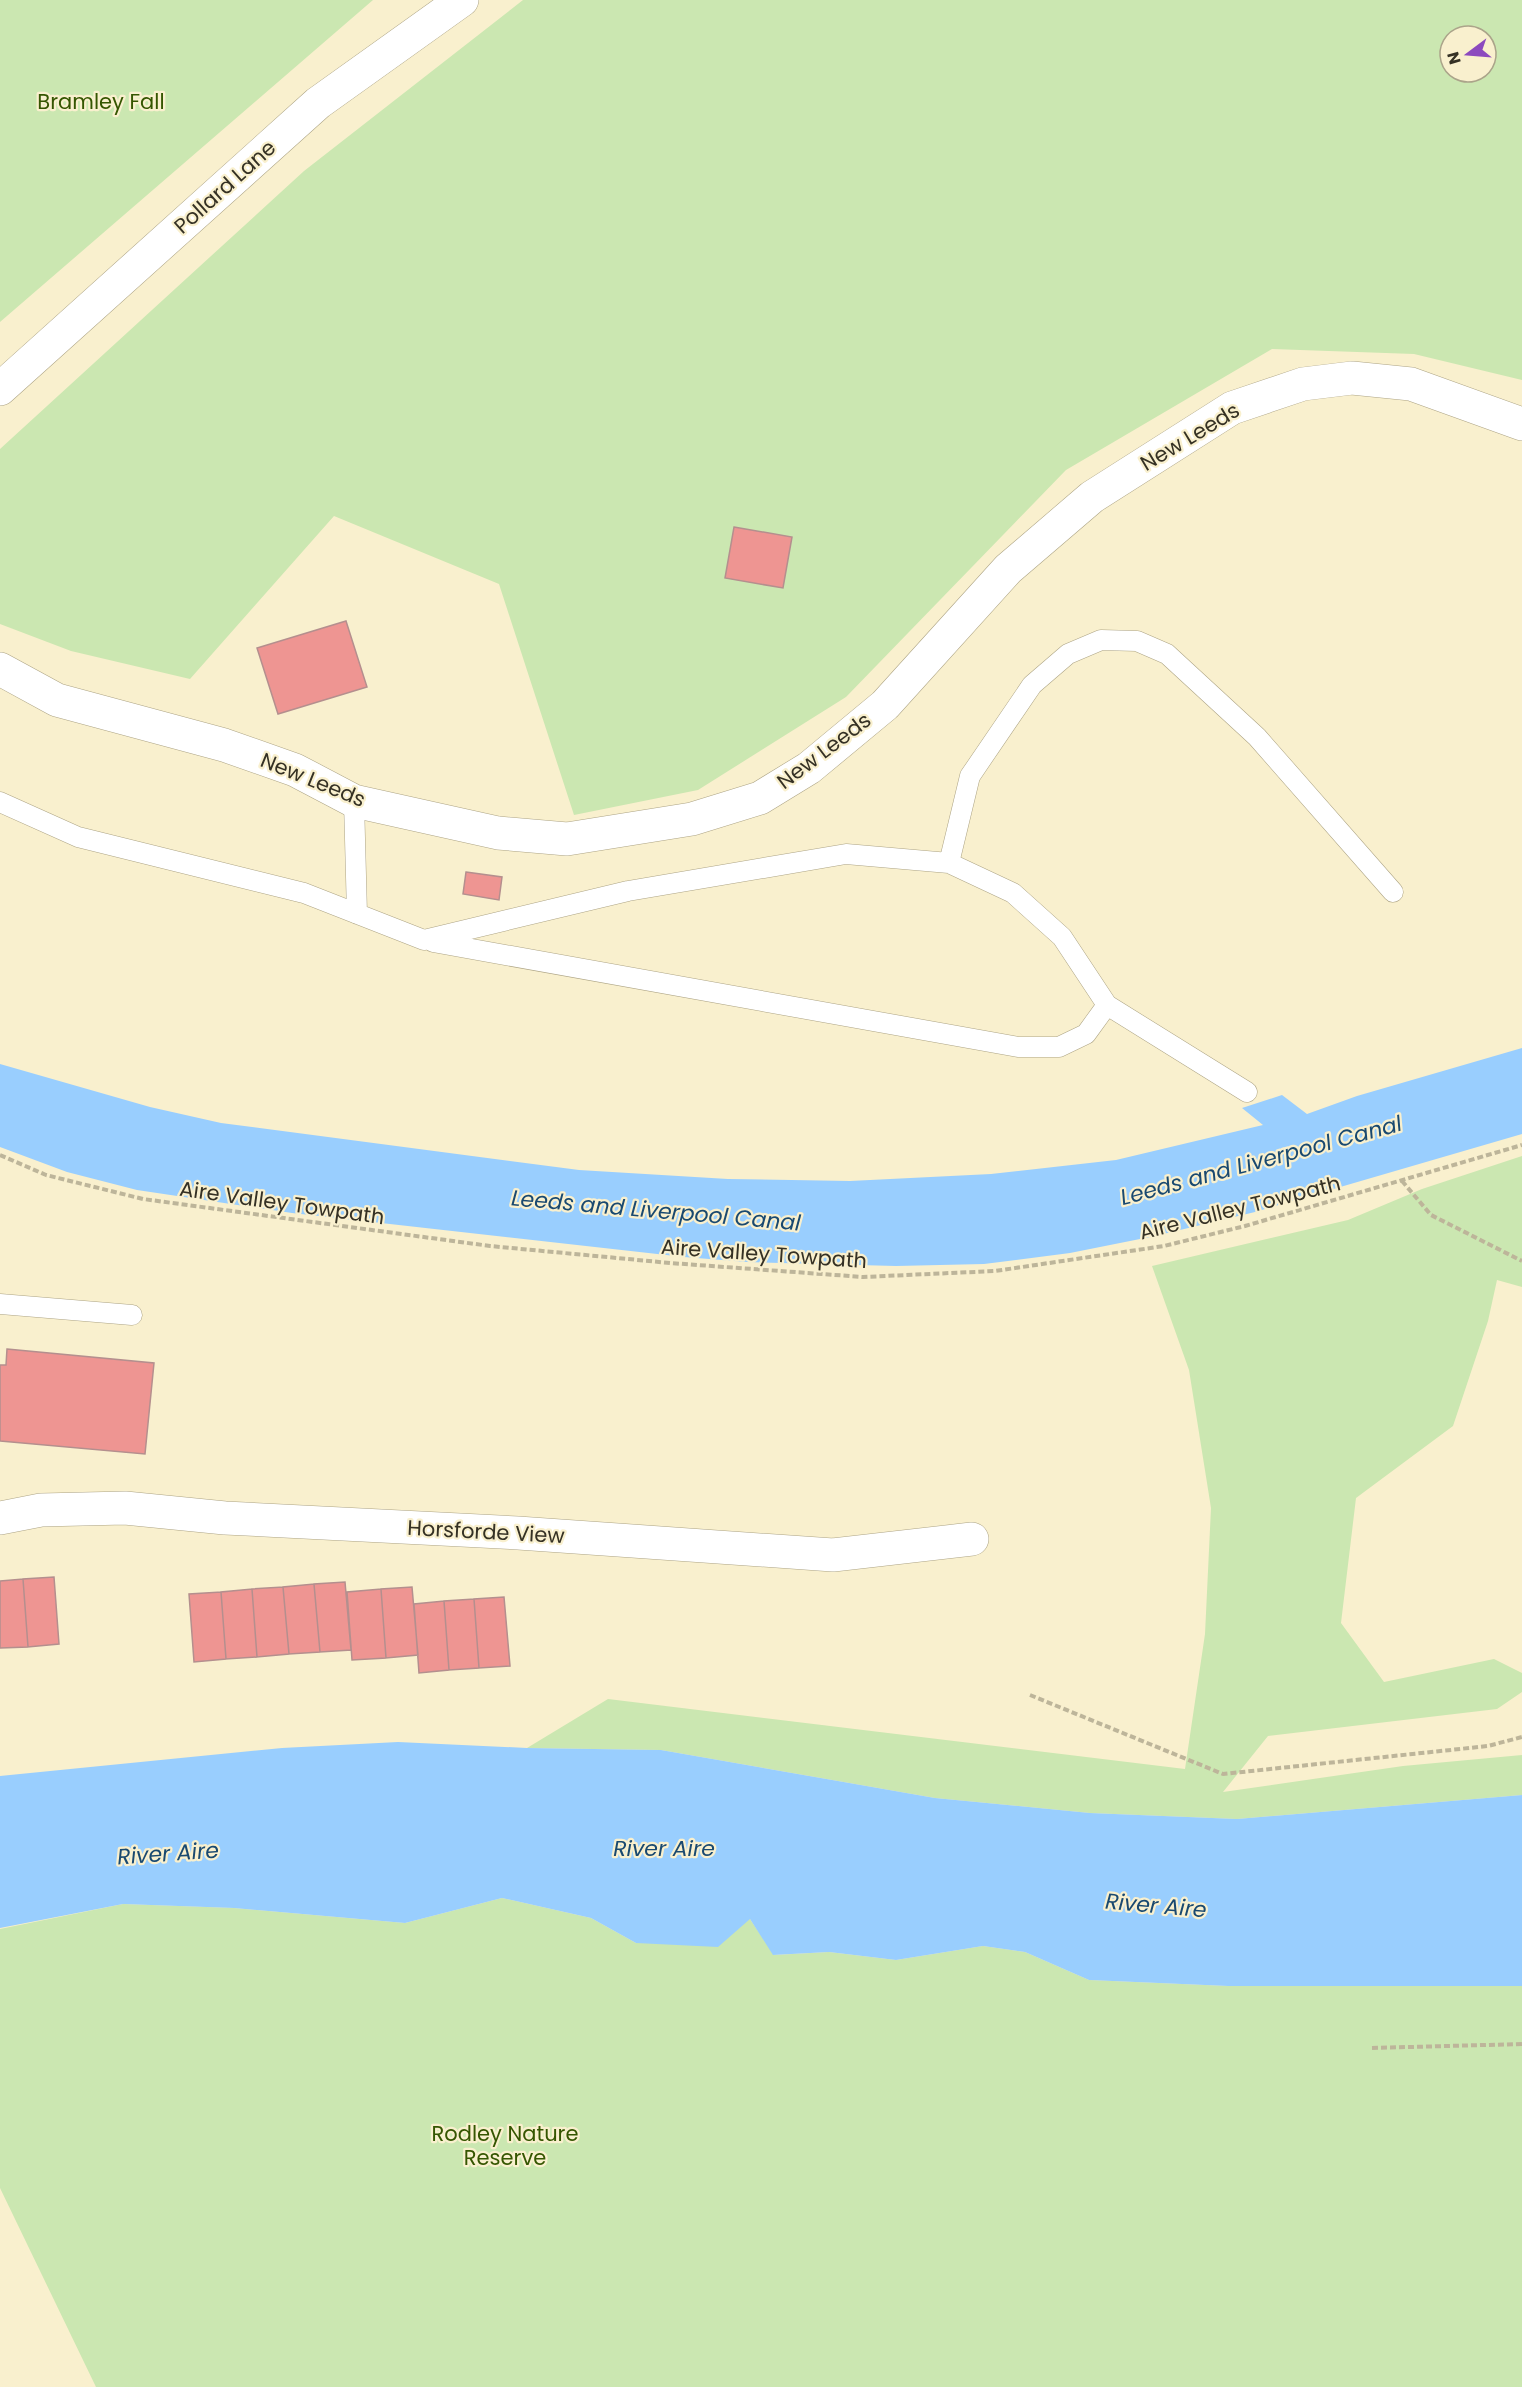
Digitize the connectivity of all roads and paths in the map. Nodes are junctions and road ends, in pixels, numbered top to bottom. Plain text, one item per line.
1 (462, 0) edge
2 (0, 389) edge
3 (1522, 424) edge
4 (0, 669) edge
5 (354, 801) junction
6 (0, 802) edge
7 (949, 863) junction
8 (1393, 892) dead end
9 (357, 914) junction
10 (424, 940) junction
11 (1107, 1005) junction
12 (1247, 1092) dead end
13 (1522, 1145) edge
14 (0, 1155) edge
15 (1402, 1181) junction
16 (1522, 1261) edge
17 (0, 1304) edge
18 (132, 1315) dead end
19 (0, 1518) edge
20 (972, 1539) dead end
21 (1030, 1695) dead end
22 (1522, 1737) edge
23 (1522, 2044) edge
24 (1372, 2048) dead end

1 - 2 street, Pollard Lane
3 - 5 street, New Leeds
4 - 5 street, New Leeds
5 - 9 lane
6 - 9 lane
7 - 8 lane
7 - 10 lane
7 - 11 lane
9 - 10 lane
10 - 11 lane
11 - 12 lane
13 - 15 path, Aire Valley Towpath
14 - 15 path, Aire Valley Towpath
15 - 16 path
17 - 18 lane
19 - 20 street, Horsforde View
21 - 22 path
23 - 24 path

